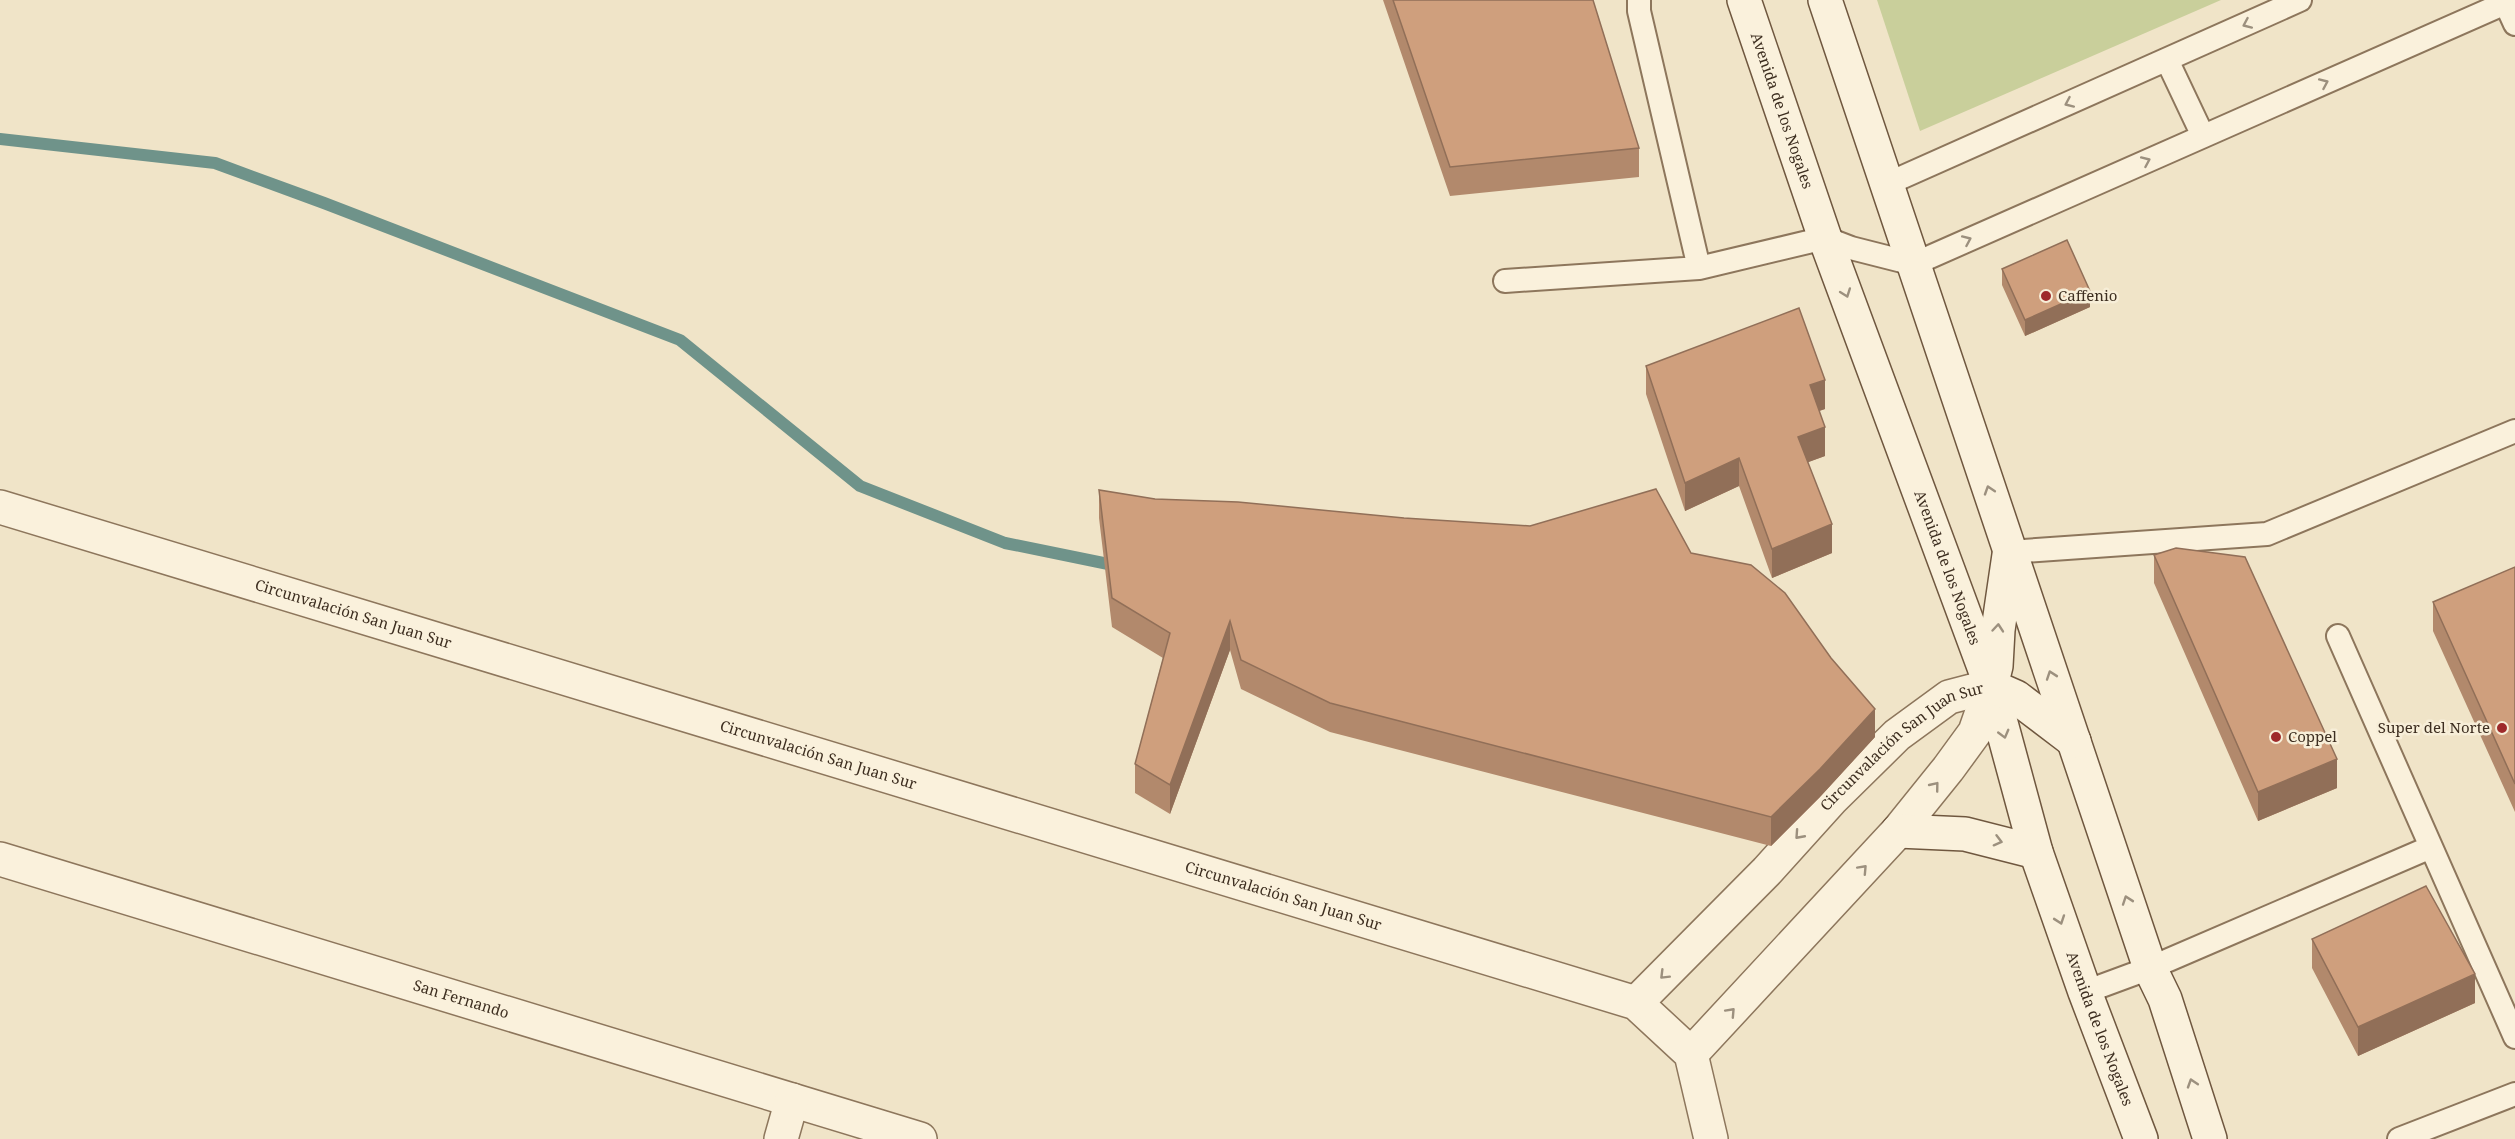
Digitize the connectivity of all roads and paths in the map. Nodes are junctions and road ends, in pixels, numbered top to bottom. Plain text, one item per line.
1 (1639, 0) edge
2 (1744, 0) edge
3 (1825, 0) edge
4 (2300, 0) edge
5 (2507, 1) edge
6 (2515, 24) edge
7 (2167, 60) junction
8 (2203, 136) junction
9 (1887, 184) junction
10 (1825, 238) junction
11 (1914, 264) junction
12 (1699, 268) junction
13 (1505, 281) dead end
14 (2515, 431) edge
15 (0, 507) edge
16 (2009, 552) junction
17 (2338, 636) dead end
18 (1991, 686) junction
19 (2074, 741) junction
20 (1898, 831) junction
21 (2431, 847) junction
22 (2036, 852) junction
23 (0, 859) edge
24 (2150, 968) junction
25 (2085, 992) junction
26 (1636, 1003) junction
27 (2515, 1037) edge
28 (1691, 1054) junction
29 (2515, 1094) edge
30 (792, 1100) junction
31 (781, 1139) edge
32 (920, 1139) edge
33 (1711, 1139) edge
34 (2141, 1139) edge
35 (2210, 1139) edge
36 (2399, 1139) edge

1 - 12 lane
2 - 10 street, Avenida de los Nogales
3 - 9 street
4 -> 7 lane
5 - 6 lane
8 -> 5 lane
7 - 8 lane
7 -> 9 lane
11 -> 8 lane
9 - 11 street
10 - 11 lane
10 - 12 lane
10 -> 18 street, Avenida de los Nogales
16 -> 11 street
12 - 13 lane
14 - 16 lane
15 - 26 street, Circunvalación San Juan Sur
18 -> 16 street
19 -> 16 street
17 - 21 lane
18 - 19 street
20 -> 18 street, Circunvalación San Juan Sur
18 -> 22 street, Avenida de los Nogales
18 -> 26 street, Circunvalación San Juan Sur
24 -> 19 street
20 -> 22 street
28 -> 20 street, Circunvalación San Juan Sur
21 - 24 lane
21 - 27 lane
22 -> 25 street, Avenida de los Nogales
23 - 30 street, San Fernando
24 - 25 lane
35 -> 24 street
25 - 34 street, Avenida de los Nogales
26 - 28 street, Circunvalación San Juan Sur
28 - 33 street
29 - 36 lane
30 - 31 street
30 - 32 street, San Fernando

